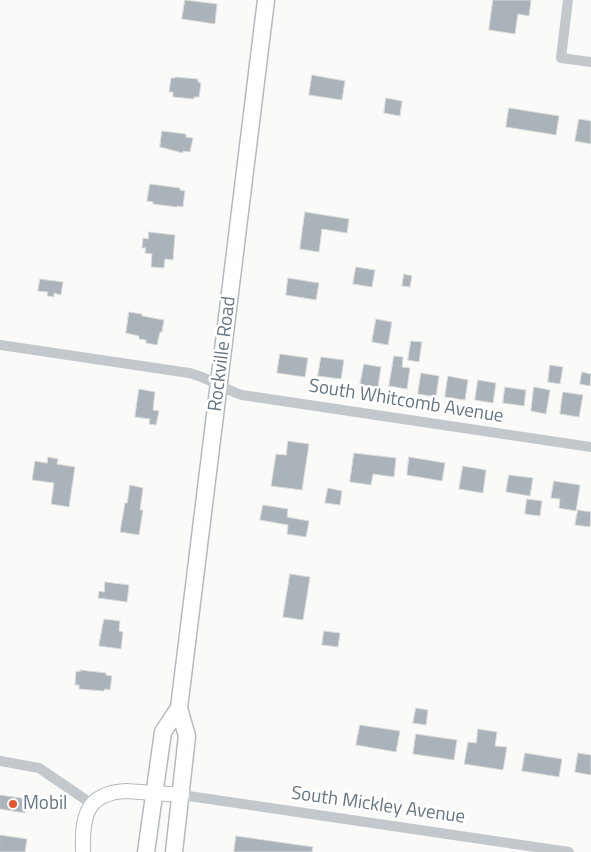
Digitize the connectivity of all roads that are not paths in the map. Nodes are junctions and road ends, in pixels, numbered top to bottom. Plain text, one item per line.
1 (266, 0) edge
2 (568, 0) edge
3 (591, 62) edge
4 (0, 345) edge
5 (219, 384) junction
6 (591, 447) edge
7 (179, 708) junction
8 (0, 761) edge
9 (154, 792) junction
10 (182, 795) junction
11 (92, 804) junction
12 (83, 852) edge
13 (146, 852) edge
14 (174, 852) edge
15 (569, 852) edge

1 - 5 main road, Rockville Road
2 - 3 street
4 - 5 street, South Whitcomb Avenue
5 - 6 street, South Whitcomb Avenue
5 - 7 main road, Rockville Road
7 - 9 main road, Rockville Road
7 - 10 main road, Rockville Road
8 - 11 street
9 - 10 street
9 - 11 street
9 - 13 main road, Rockville Road
10 - 14 main road, Rockville Road
10 - 15 street, South Mickley Avenue
11 - 12 street

